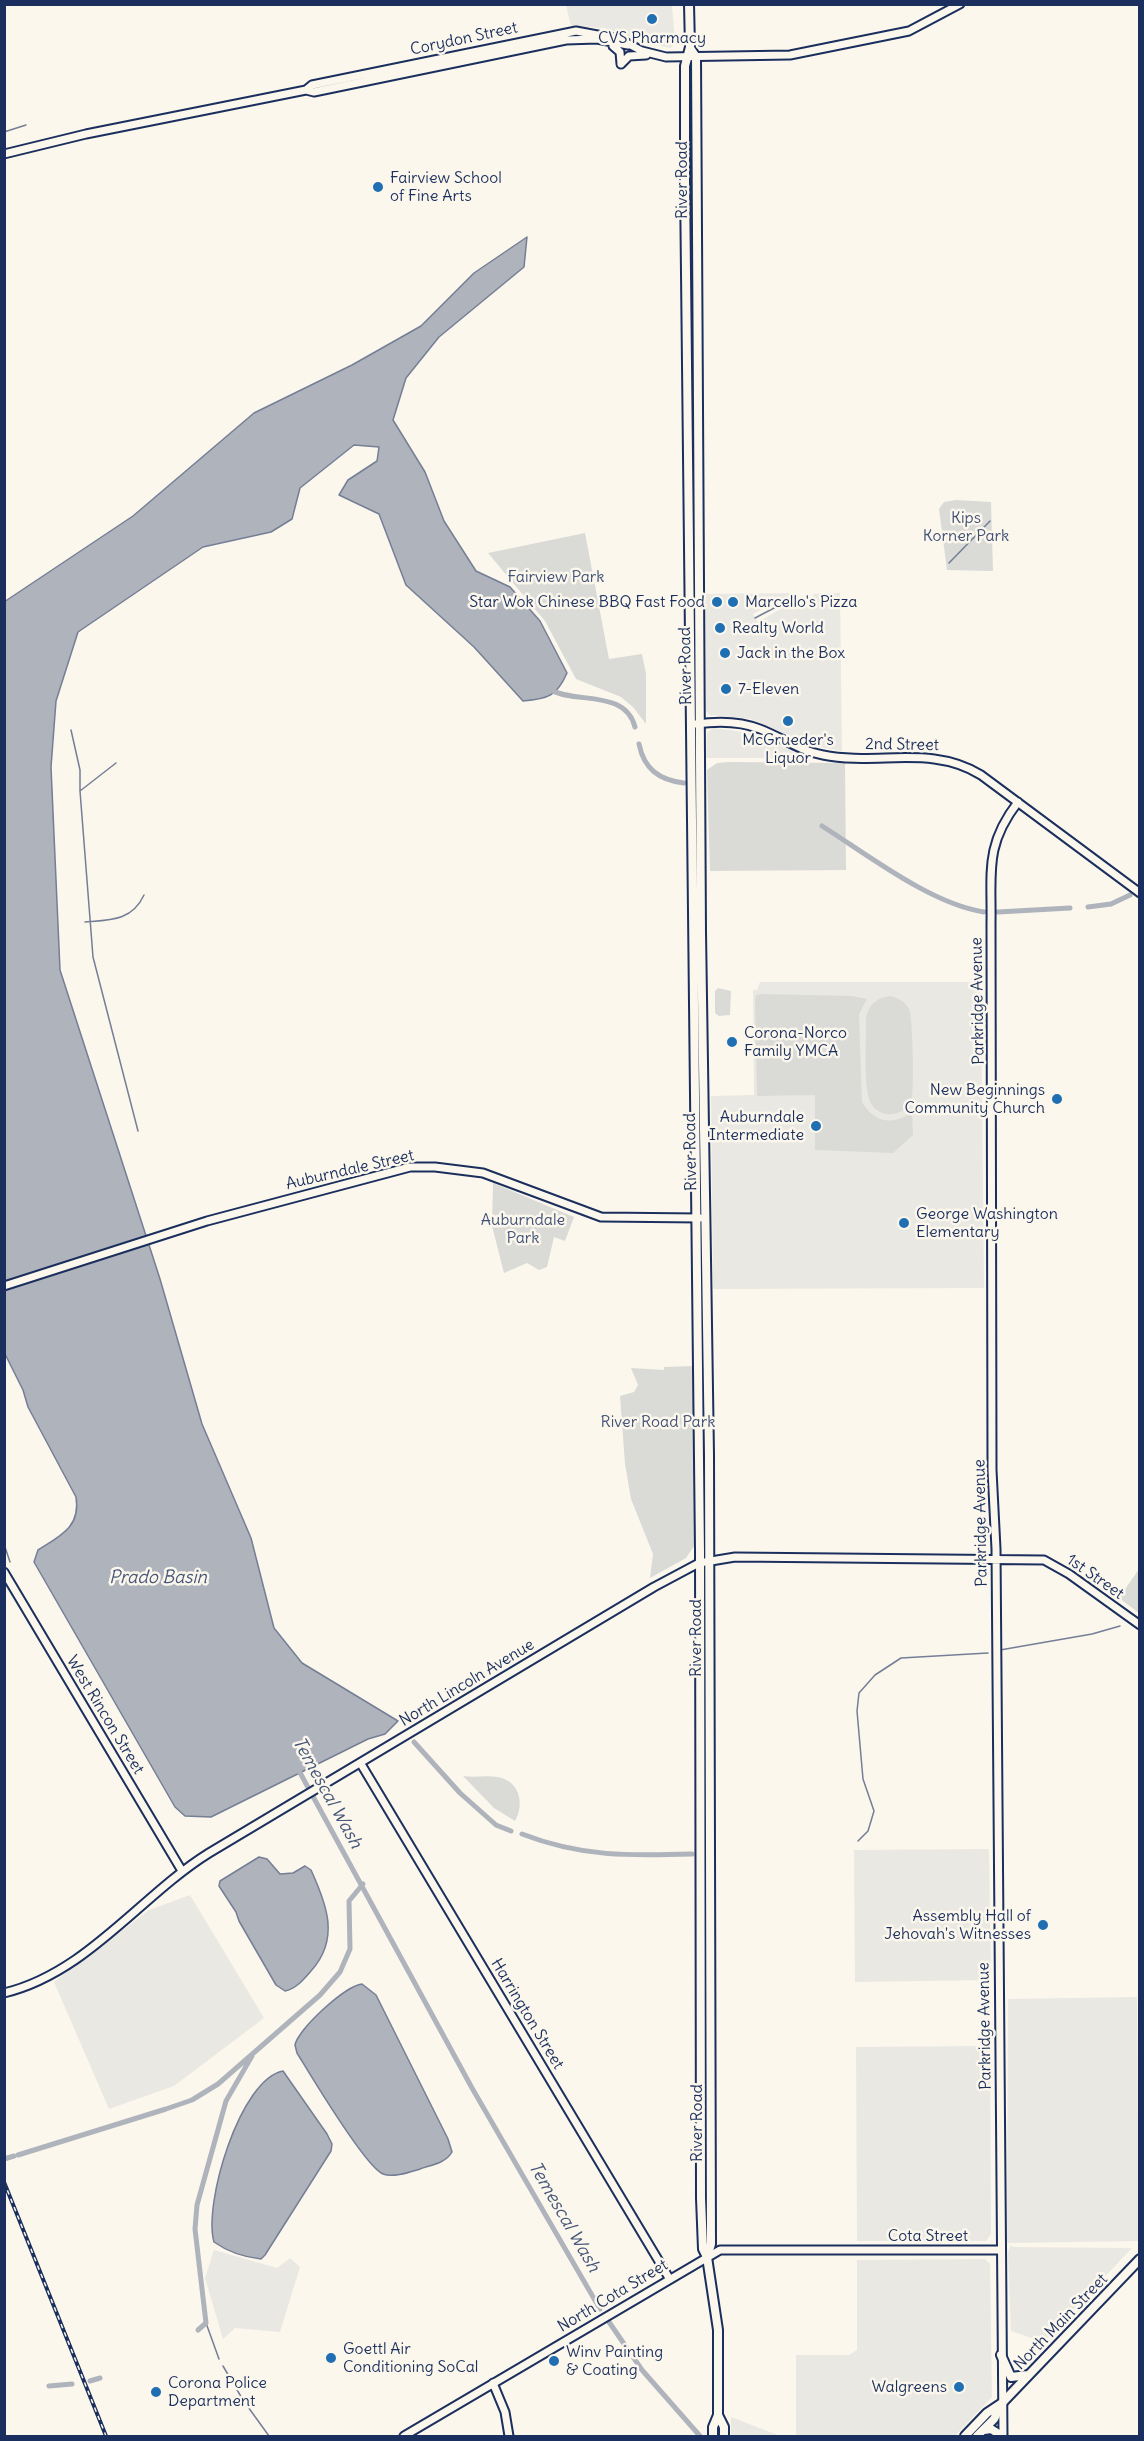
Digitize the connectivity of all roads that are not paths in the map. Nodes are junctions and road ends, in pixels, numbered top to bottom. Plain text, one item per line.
1 (689, 4) edge
2 (960, 4) edge
3 (597, 39) junction
4 (628, 45) junction
5 (690, 48) junction
6 (655, 55) junction
7 (696, 57) junction
8 (686, 58) junction
9 (306, 90) junction
10 (4, 154) edge
11 (699, 723) junction
12 (690, 725) junction
13 (1018, 802) junction
14 (1140, 893) edge
15 (705, 1217) junction
16 (695, 1218) junction
17 (4, 1286) edge
18 (996, 1558) junction
19 (709, 1560) junction
20 (699, 1563) junction
21 (4, 1572) edge
22 (1140, 1625) edge
23 (361, 1764) junction
24 (182, 1871) junction
25 (4, 1993) edge
26 (855, 2249) joint
27 (1001, 2250) junction
28 (707, 2257) junction
29 (1140, 2259) edge
30 (669, 2278) junction
31 (1001, 2355) junction
32 (1029, 2375) junction
33 (493, 2383) junction
34 (1002, 2403) junction
35 (718, 2415) junction
36 (980, 2434) edge
37 (404, 2436) edge
38 (509, 2436) edge
39 (713, 2436) edge
40 (724, 2436) edge
41 (965, 2436) edge
42 (1003, 2436) edge

1 - 5 main road, River Road
2 - 7 street, Corydon Street
3 - 4 street, Corydon Street
3 - 6 street
3 - 9 street, Corydon Street
4 - 6 street, Corydon Street
4 - 9 street, Corydon Street
5 - 7 main road
5 - 8 main road, River Road
6 - 8 street, Corydon Street
7 - 8 street, Corydon Street
7 - 11 main road, River Road
8 - 12 main road, River Road
9 - 10 street, Corydon Street
11 - 12 street, 2nd Street
11 - 13 street, 2nd Street
11 - 15 main road, River Road
12 - 16 main road, River Road
13 - 14 street, 2nd Street
13 - 18 street, Parkridge Avenue
15 - 16 street, Auburndale Street
15 - 19 main road, River Road
16 - 17 street, Auburndale Street
16 - 20 main road, River Road
18 - 19 street, North Lincoln Avenue
18 - 22 street, 1st Street
18 - 27 street, Parkridge Avenue
19 - 20 street, North Lincoln Avenue
19 - 28 main road, River Road
20 - 23 street, North Lincoln Avenue
20 - 28 main road, River Road
21 - 24 street, West Rincon Street
23 - 24 street, North Lincoln Avenue
23 - 30 street, Harrington Street
24 - 25 street, North Lincoln Avenue
26 - 27 street, Cota Street
26 - 28 street, North Cota Street
27 - 31 street, Parkridge Avenue
28 - 30 street, North Cota Street
28 - 35 main road, River Road
29 - 32 main road, North Main Street
30 - 33 street, North Cota Street
31 - 32 main road
31 - 34 street, Parkridge Avenue
32 - 34 main road, North Main Street
33 - 37 street, North Cota Street
33 - 38 street
34 - 36 main road, North Main Street
34 - 41 main road, North Main Street
34 - 42 street, Parkridge Avenue
35 - 39 main road, River Road
35 - 40 main road, River Road
36 - 42 main road

